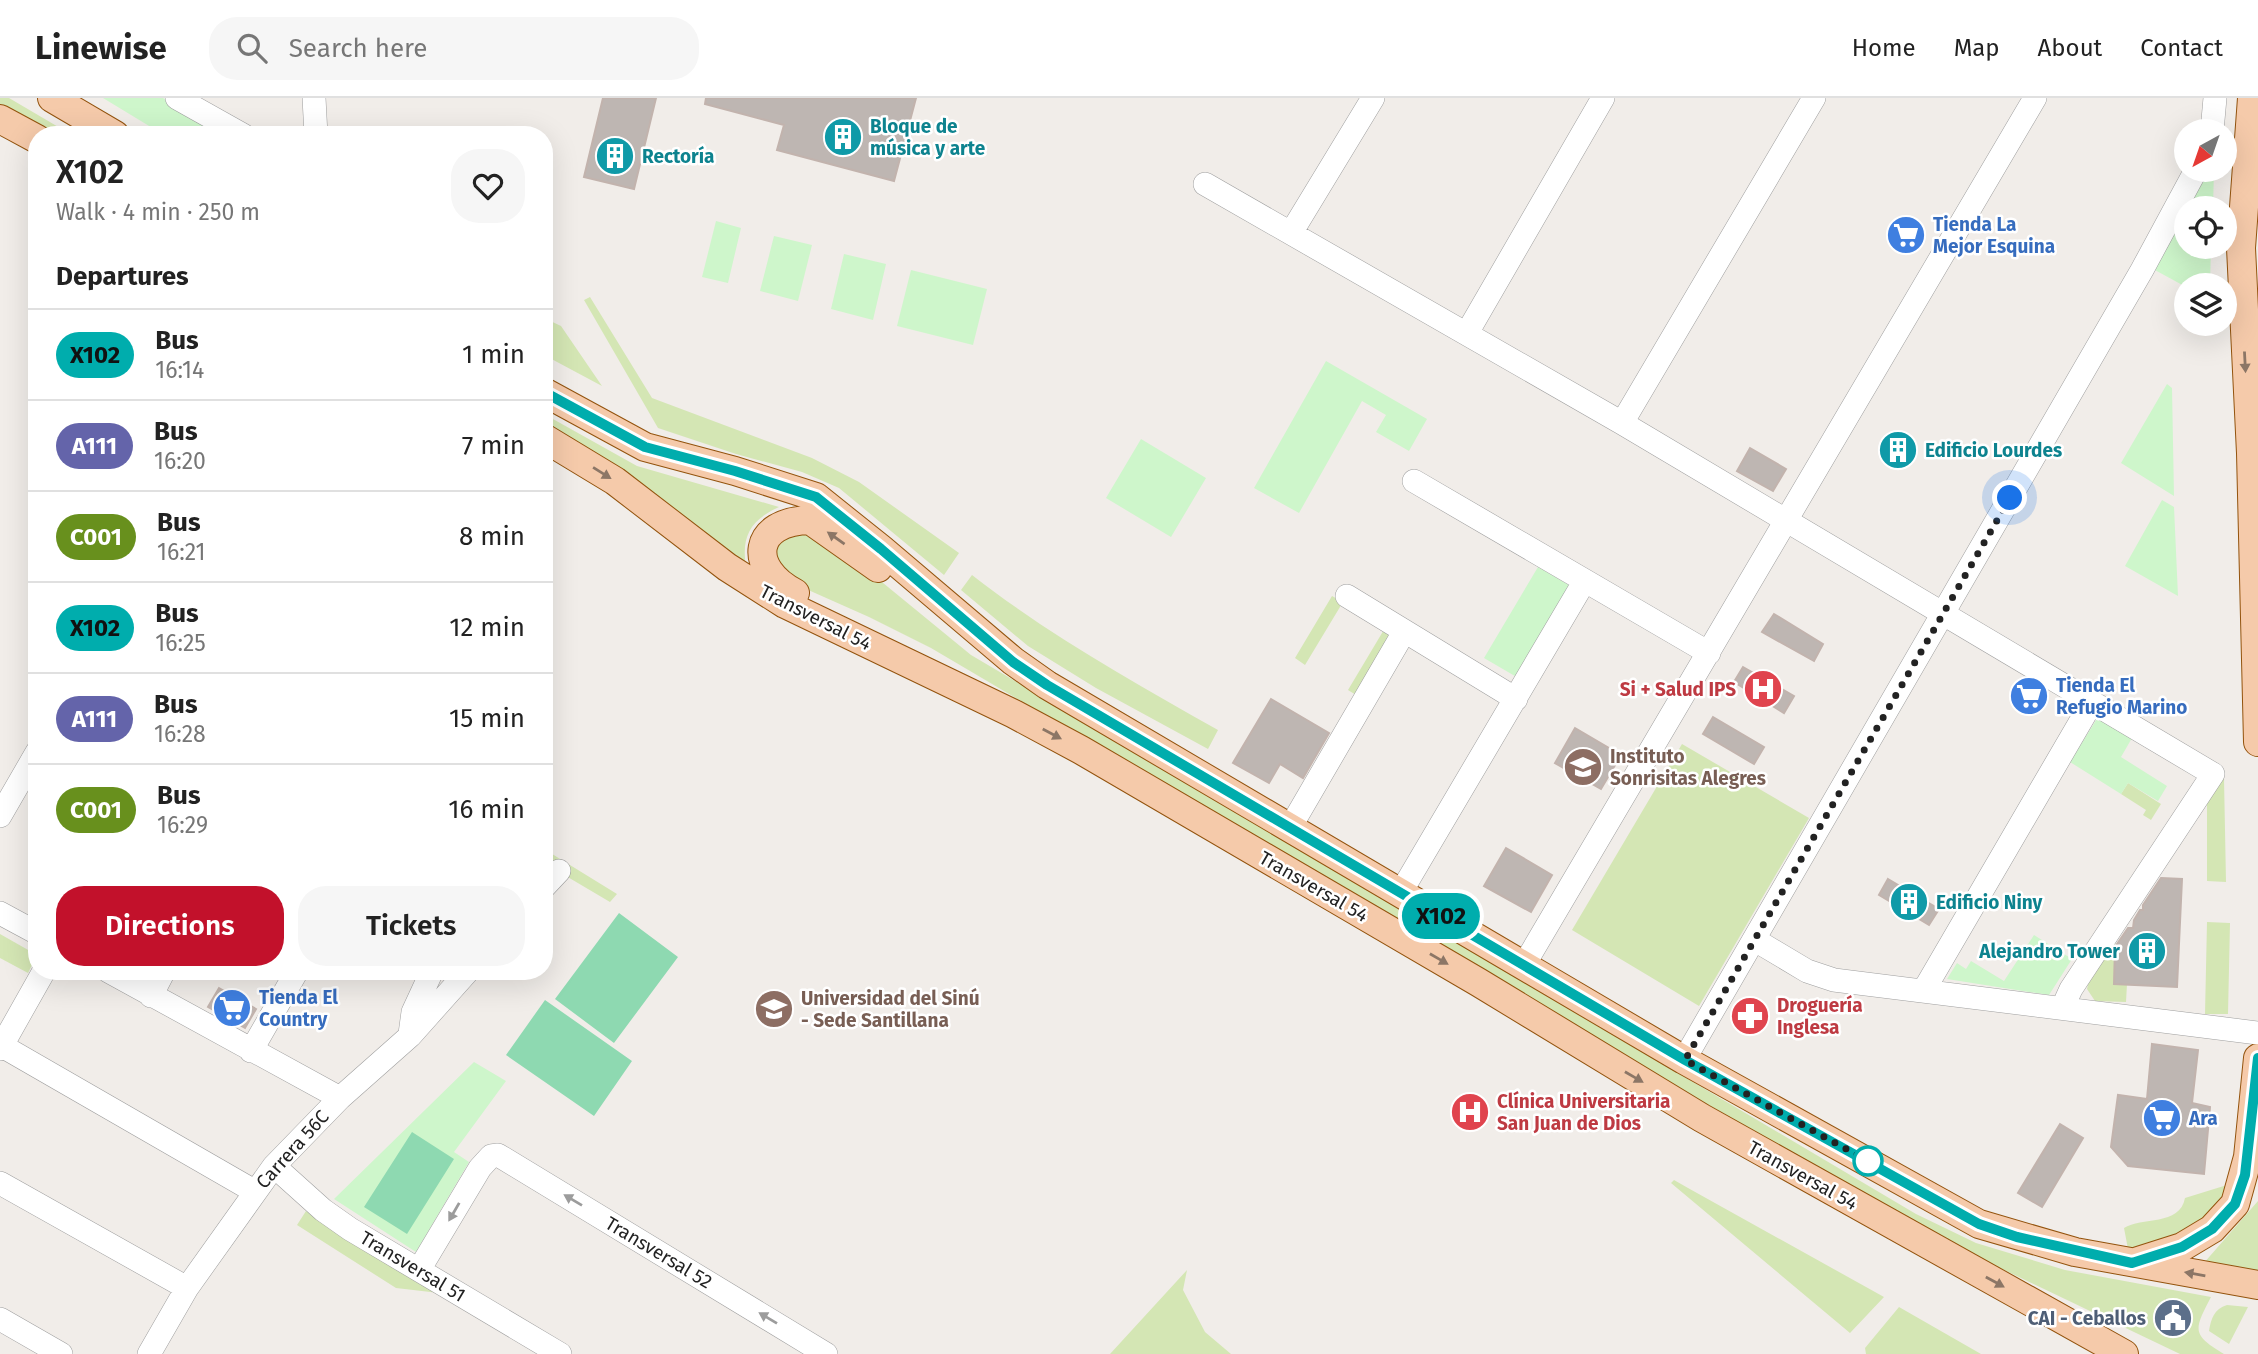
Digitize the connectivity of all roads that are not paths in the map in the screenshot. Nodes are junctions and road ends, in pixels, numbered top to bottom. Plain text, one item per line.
1 (52, 98) edge
2 (314, 98) edge
3 (1373, 98) edge
4 (1603, 98) edge
5 (1814, 98) edge
6 (2035, 98) edge
7 (2215, 98) edge
8 (186, 100) edge
9 (2247, 101) edge
10 (0, 119) edge
11 (2213, 119) edge
12 (100, 126) edge
13 (228, 126) edge
14 (316, 126) edge
15 (28, 134) edge
16 (2253, 154) edge
17 (2190, 182) edge
18 (1205, 184) dead end
19 (1291, 233) junction
20 (1467, 333) junction
21 (553, 397) edge
22 (1622, 423) junction
23 (553, 443) edge
24 (1413, 481) dead end
25 (1786, 521) junction
26 (1584, 582) junction
27 (1347, 596) dead end
28 (1941, 615) junction
29 (1404, 632) junction
30 (1709, 653) junction
31 (1013, 662) junction
32 (1516, 699) junction
33 (2092, 702) junction
34 (1014, 714) junction
35 (2258, 742) edge
36 (28, 768) edge
37 (0, 817) edge
38 (1290, 826) junction
39 (1401, 892) junction
40 (0, 913) edge
41 (28, 928) edge
42 (1755, 940) junction
43 (1524, 965) junction
44 (39, 980) edge
45 (123, 980) edge
46 (160, 980) edge
47 (292, 980) edge
48 (428, 980) edge
49 (460, 980) edge
50 (1924, 990) junction
51 (152, 996) junction
52 (2066, 1008) junction
53 (2258, 1033) edge
54 (410, 1036) junction
55 (1, 1048) edge
56 (251, 1051) junction
57 (2258, 1058) edge
58 (1685, 1060) junction
59 (340, 1098) junction
60 (274, 1166) junction
61 (0, 1183) edge
62 (254, 1191) junction
63 (2132, 1263) junction
64 (419, 1270) junction
65 (2258, 1285) edge
66 (187, 1288) junction
67 (0, 1319) edge
68 (61, 1354) edge
69 (149, 1354) edge
70 (560, 1354) edge
71 (826, 1354) edge
72 (2124, 1354) edge

1 - 12 main road
2 - 14 street
3 - 19 street
4 - 20 street
5 - 22 street
6 - 25 street
7 - 11 street
8 - 13 street
9 - 16 main road
10 - 15 main road
16 -> 35 main road
17 - 28 street
18 - 19 street
19 - 20 street
20 - 22 street
21 - 31 main road, Transversal 54
22 - 25 street
23 -> 34 main road, Transversal 54
24 - 26 street
25 - 28 street
25 - 30 street
26 - 30 street
26 - 32 street
27 - 29 street
28 - 33 street
28 - 42 street
29 - 32 street
29 - 38 street
30 - 43 street
31 -> 34 main road
31 - 38 main road, Transversal 54
32 - 39 street
33 - 50 street
33 - 52 street
34 -> 72 main road, Transversal 54
36 - 37 street
38 - 39 main road, Transversal 54
39 - 43 main road, Transversal 54
40 - 41 street
42 - 50 street
42 - 58 street
43 - 58 main road, Transversal 54
44 - 55 street
45 - 51 street
46 - 51 street
47 - 56 street
48 - 54 street
49 - 54 street, Carrera 56C
50 - 52 street
51 - 56 street
52 - 53 street
54 - 59 street, Carrera 56C
55 - 62 street
56 - 59 street
57 - 63 main road
58 - 63 main road, Transversal 54
59 - 60 street, Carrera 56C
60 - 62 street, Carrera 56C
60 - 64 street, Transversal 51
61 - 66 street
62 - 66 street, Carrera 56C
65 -> 63 main road, Transversal 54
64 - 70 street, Transversal 51
71 -> 64 street, Transversal 52
66 - 69 street, Carrera 56C
67 - 68 street

